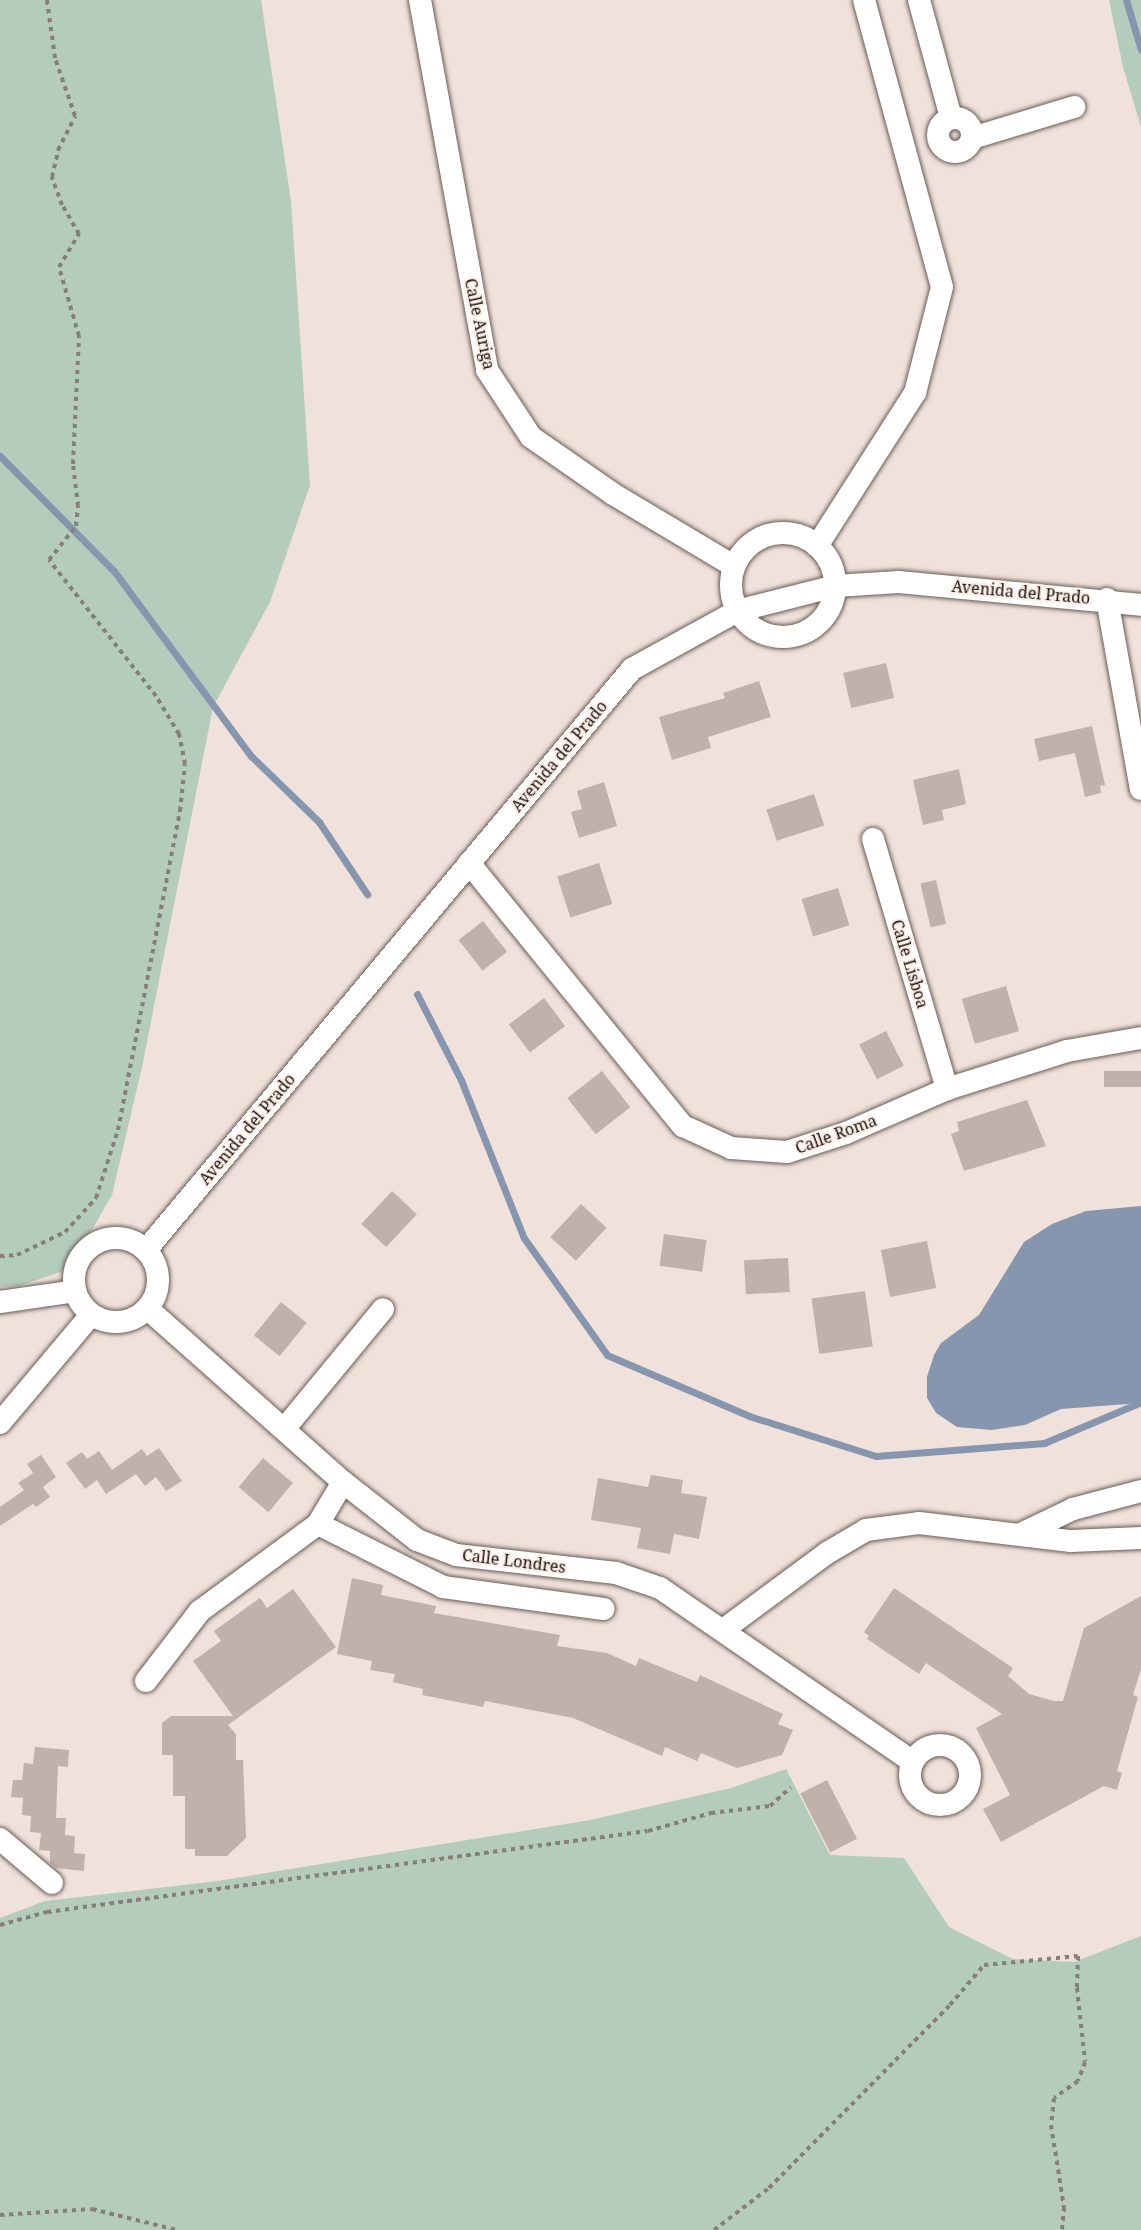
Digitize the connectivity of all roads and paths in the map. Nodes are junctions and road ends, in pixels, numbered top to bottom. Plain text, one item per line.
1 (47, 0) edge
2 (420, 0) edge
3 (864, 0) edge
4 (919, 0) edge
5 (1074, 107) dead end
6 (817, 546) junction
7 (734, 566) junction
8 (835, 586) junction
9 (1107, 599) junction
10 (1141, 605) edge
11 (737, 611) junction
12 (1141, 789) edge
13 (873, 839) dead end
14 (469, 863) junction
15 (1141, 1038) edge
16 (947, 1089) junction
17 (146, 1250) junction
18 (0, 1256) edge
19 (75, 1291) junction
20 (0, 1302) edge
21 (148, 1309) junction
22 (382, 1309) dead end
23 (91, 1315) junction
24 (0, 1423) edge
25 (285, 1428) junction
26 (343, 1482) junction
27 (1141, 1491) edge
28 (318, 1524) junction
29 (1021, 1534) junction
30 (1141, 1538) edge
31 (603, 1609) dead end
32 (723, 1630) junction
33 (146, 1681) dead end
34 (912, 1761) dead end
35 (791, 1787) dead end
36 (0, 1839) edge
37 (52, 1883) dead end
38 (0, 1925) edge
39 (0, 2215) edge
40 (177, 2230) edge
41 (714, 2230) edge
42 (1062, 2230) edge

1 - 18 path
2 - 7 street, Calle Auriga
3 - 6 street
4 - 5 street
6 - 7 street
6 - 8 street
7 - 11 street
8 - 9 street, Avenida del Prado
8 - 11 street, Avenida del Prado
8 - 11 street
9 - 10 street, Avenida del Prado
9 - 12 street
11 - 14 street, Avenida del Prado
13 - 16 street, Calle Lisboa
14 - 16 street, Calle Roma
14 - 17 street, Avenida del Prado
15 - 16 street, Calle Roma
17 - 19 street
17 - 21 street
19 - 20 street
19 - 23 street
21 - 23 street
21 - 25 street, Calle Londres
22 - 25 street
23 - 24 street
25 - 26 street, Calle Londres
26 - 28 street
26 - 32 street, Calle Londres
27 - 29 street
28 - 31 street
28 - 33 street
29 - 30 street
29 - 32 street
32 - 34 street, Calle Londres
35 - 38 path
36 - 37 street
39 - 40 path
41 - 42 path

